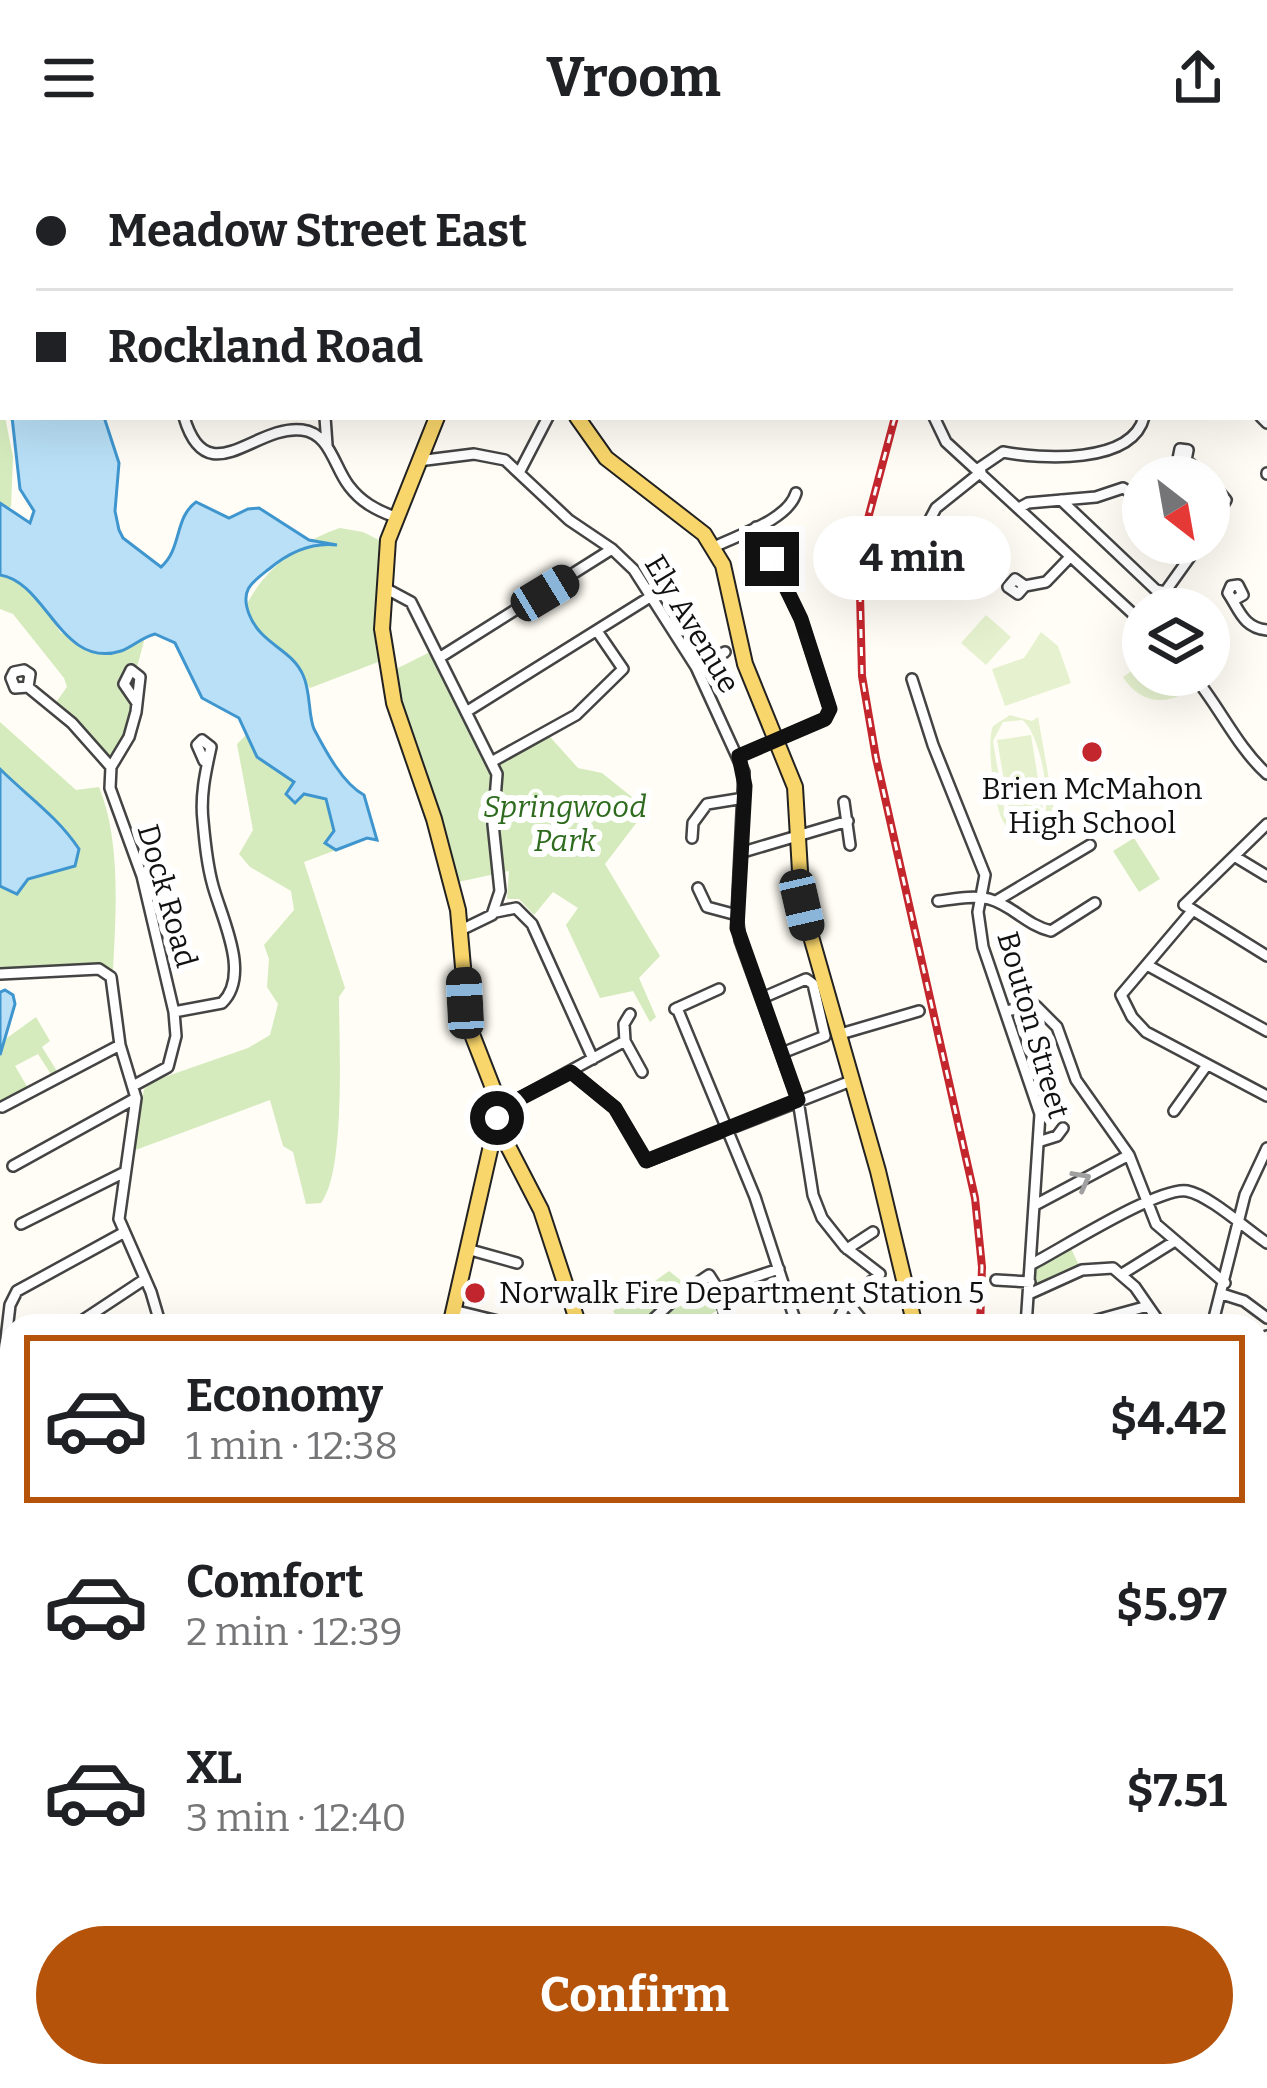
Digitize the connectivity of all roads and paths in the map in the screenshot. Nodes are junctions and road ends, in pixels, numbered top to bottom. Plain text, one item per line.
1 (185, 420) edge
2 (317, 420) edge
3 (323, 420) edge
4 (436, 420) edge
5 (546, 420) edge
6 (579, 420) edge
7 (935, 420) edge
8 (1142, 420) edge
9 (302, 429) junction
10 (327, 445) junction
11 (418, 461) junction
12 (520, 471) junction
13 (980, 471) junction
14 (1122, 488) edge
15 (796, 493) dead end
16 (1061, 500) junction
17 (1019, 508) junction
18 (395, 517) junction
19 (756, 527) junction
20 (919, 540) dead end
21 (714, 547) junction
22 (612, 549) junction
23 (1070, 557) junction
24 (1122, 558) edge
25 (1129, 564) edge
26 (1185, 564) edge
27 (1024, 586) dead end
28 (383, 587) junction
29 (650, 597) junction
30 (1234, 600) dead end
31 (1122, 604) edge
32 (597, 631) junction
33 (1267, 631) edge
34 (725, 652) dead end
35 (439, 658) junction
36 (696, 667) junction
37 (912, 679) dead end
38 (28, 687) dead end
39 (1209, 696) edge
40 (136, 704) dead end
41 (466, 712) junction
42 (776, 739) junction
43 (739, 756) junction
44 (204, 761) dead end
45 (493, 761) junction
46 (111, 767) junction
47 (1267, 774) edge
48 (744, 798) junction
49 (844, 802) dead end
50 (848, 821) junction
51 (1267, 824) edge
52 (692, 834) dead end
53 (799, 836) junction
54 (850, 845) dead end
55 (1090, 845) dead end
56 (742, 852) junction
57 (1234, 856) junction
58 (1267, 875) edge
59 (698, 889) dead end
60 (981, 897) junction
61 (938, 901) dead end
62 (996, 901) junction
63 (1095, 903) dead end
64 (1192, 910) junction
65 (492, 915) junction
66 (737, 915) junction
67 (461, 930) junction
68 (1267, 956) edge
69 (1147, 965) junction
70 (0, 974) edge
71 (719, 988) dead end
72 (762, 998) junction
73 (919, 1011) dead end
74 (1005, 1011) junction
75 (174, 1012) junction
76 (630, 1014) dead end
77 (1267, 1031) edge
78 (837, 1035) junction
79 (625, 1041) junction
80 (120, 1045) junction
81 (782, 1053) junction
82 (593, 1059) junction
83 (1207, 1065) junction
84 (571, 1072) junction
85 (642, 1072) dead end
86 (851, 1082) junction
87 (134, 1092) junction
88 (1267, 1096) edge
89 (798, 1100) junction
90 (2, 1107) edge
91 (1174, 1111) dead end
92 (498, 1116) junction
93 (726, 1127) junction
94 (1064, 1129) dead end
95 (1041, 1142) junction
96 (1267, 1148) edge
97 (1129, 1155) junction
98 (13, 1166) dead end
99 (125, 1172) junction
100 (1252, 1175) junction
101 (1267, 1178) edge
102 (1146, 1202) junction
103 (1035, 1205) junction
104 (21, 1224) dead end
105 (1238, 1224) junction
106 (873, 1232) dead end
107 (123, 1233) junction
108 (1175, 1241) junction
109 (1267, 1243) edge
110 (467, 1249) junction
111 (847, 1249) junction
112 (517, 1263) dead end
113 (1032, 1264) junction
114 (779, 1269) junction
115 (1122, 1274) junction
116 (145, 1279) junction
117 (996, 1280) dead end
118 (1029, 1288) junction
119 (1223, 1288) junction
120 (718, 1289) junction
121 (847, 1302) junction
122 (1148, 1306) junction
123 (453, 1310) junction
124 (9, 1314) edge
125 (92, 1314) edge
126 (156, 1314) edge
127 (452, 1314) edge
128 (469, 1314) edge
129 (575, 1314) edge
130 (660, 1314) edge
131 (725, 1314) edge
132 (793, 1314) edge
133 (841, 1314) edge
134 (857, 1314) edge
135 (912, 1314) edge
136 (1027, 1314) edge
137 (1128, 1314) edge
138 (1154, 1314) edge
139 (1215, 1314) edge
140 (1262, 1314) edge

1 - 9 street
2 - 9 street
3 - 10 street
4 - 11 main road
5 - 12 street
6 - 21 main road
7 - 13 street
8 - 13 street
9 - 10 street
10 - 18 street
11 - 12 street, Ely Avenue
11 - 18 main road
12 - 22 street, Ely Avenue
13 - 17 street
13 - 20 street
14 - 16 street
15 - 19 street
16 - 17 street
16 - 24 street
17 - 23 street
18 - 28 main road
19 - 21 street
19 - 42 street
21 - 42 main road
22 - 29 street, Ely Avenue
22 - 35 street
23 - 27 street
23 - 31 street
25 - 26 street
28 - 35 street
28 - 67 main road
29 - 32 street
29 - 36 street, Ely Avenue
30 - 33 street
32 - 41 street
32 - 45 street
34 - 36 street
35 - 41 street
36 - 43 street, Ely Avenue
37 - 60 street, Bouton Street
38 - 46 street
39 - 47 street
40 - 46 street
41 - 45 street
42 - 43 street
42 - 53 main road
43 - 48 street, Ely Avenue
44 - 75 street
45 - 65 street
46 - 75 street, Dock Road
48 - 52 street
48 - 56 street, Ely Avenue
49 - 50 street
50 - 53 street
50 - 54 street
51 - 57 street
53 - 56 street
53 - 78 main road
55 - 62 street
56 - 66 street, Ely Avenue
57 - 58 street
57 - 64 street
59 - 66 street
60 - 61 street
60 - 62 street
60 - 74 street, Bouton Street
62 - 63 street
64 - 68 street
64 - 69 street
65 - 67 street
65 - 82 street
66 - 72 street, Ely Avenue
67 - 92 main road
69 - 77 street
69 - 83 street
70 - 80 street
71 - 93 street
72 - 81 street, Ely Avenue
72 - 81 street
73 - 78 street
74 - 95 street, Bouton Street
74 - 97 street
75 - 87 street, Dock Road
76 - 79 street
78 - 86 main road
79 - 82 street
79 - 85 street
80 - 87 street
80 - 90 street
81 - 89 street, Ely Avenue
82 - 84 street
83 - 88 street
83 - 91 street
84 - 92 street
84 - 93 street
86 - 89 street
86 - 135 main road
87 - 98 street
87 - 99 street
89 - 93 street
89 - 111 street, Ely Avenue
92 - 110 main road
92 - 129 main road
93 - 114 street
94 - 95 street
95 - 103 street, Bouton Street
96 - 100 street
97 - 102 street
103 -> 97 street
99 - 104 street
99 - 107 street
100 - 101 street
100 - 105 street
102 - 105 street
102 - 108 street
102 - 113 street
103 - 113 street, Bouton Street
105 - 109 street
105 - 119 street
106 - 111 street
107 - 116 street
107 - 124 street
108 - 115 street
108 - 119 street
110 - 112 street
110 - 123 main road
111 - 121 street, Ely Avenue
113 - 118 street, Bouton Street
114 - 120 street
114 - 132 street
115 - 118 street
115 - 122 street
116 - 125 street
116 - 126 street
117 - 118 street
118 - 136 street, Bouton Street
119 - 139 street
119 - 140 street
120 - 130 street
120 - 131 street
121 - 133 street
121 - 134 street
122 - 137 street
122 - 138 street
123 - 127 main road
123 - 128 street

